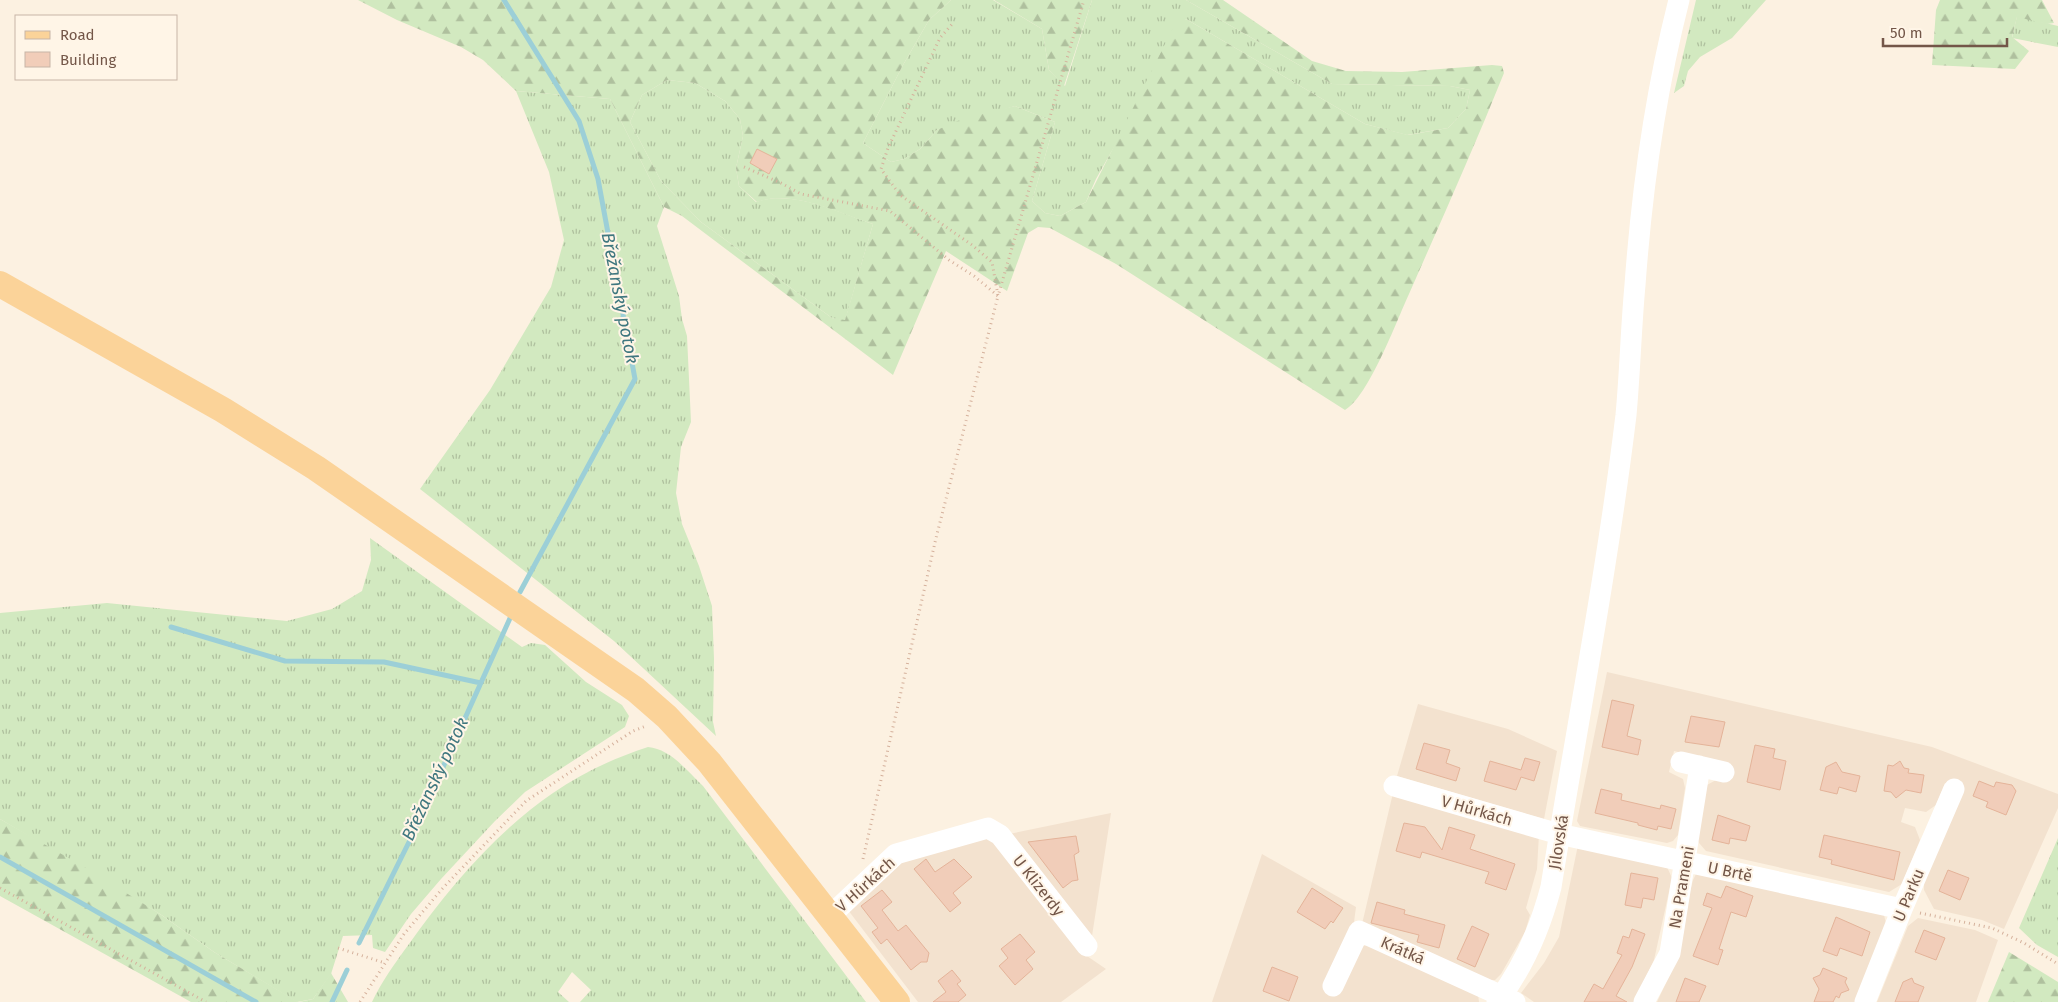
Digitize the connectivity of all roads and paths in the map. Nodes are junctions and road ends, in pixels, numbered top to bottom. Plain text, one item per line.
1 (1084, 0) edge
2 (1679, 0) edge
3 (954, 22) dead end
4 (744, 167) dead end
5 (0, 284) edge
6 (998, 296) junction
7 (668, 717) junction
8 (1724, 772) dead end
9 (1394, 786) dead end
10 (1954, 789) dead end
11 (988, 828) joint
12 (1559, 834) junction
13 (1686, 862) junction
14 (0, 888) edge
15 (850, 897) junction
16 (1902, 909) junction
17 (830, 916) junction
18 (1087, 946) dead end
19 (338, 948) dead end
20 (385, 963) junction
21 (2058, 964) edge
22 (1333, 986) dead end
23 (1505, 1000) edge
24 (206, 1002) edge
25 (360, 1002) edge
26 (898, 1002) edge
27 (1644, 1002) edge
28 (1865, 1002) edge

1 - 6 path
2 - 12 street, Jílovská
3 - 6 path
4 - 6 path
5 - 7 main road
6 - 15 path
7 - 17 main road
7 - 20 path
8 - 13 street, Na Prameni
9 - 12 street, V Hůrkách
10 - 16 street, U Parku
11 - 15 street, V Hůrkách
11 - 18 street, U Klizerdy
12 - 13 street, U Brtě
12 - 23 street, Jílovská
13 - 16 street, U Brtě
13 - 27 street, Na Prameni
14 - 24 path
15 - 17 street, V Hůrkách
16 - 21 path
16 - 28 street, U Parku
17 - 26 main road
19 - 20 path
20 - 25 path
22 - 23 street, Krátká

